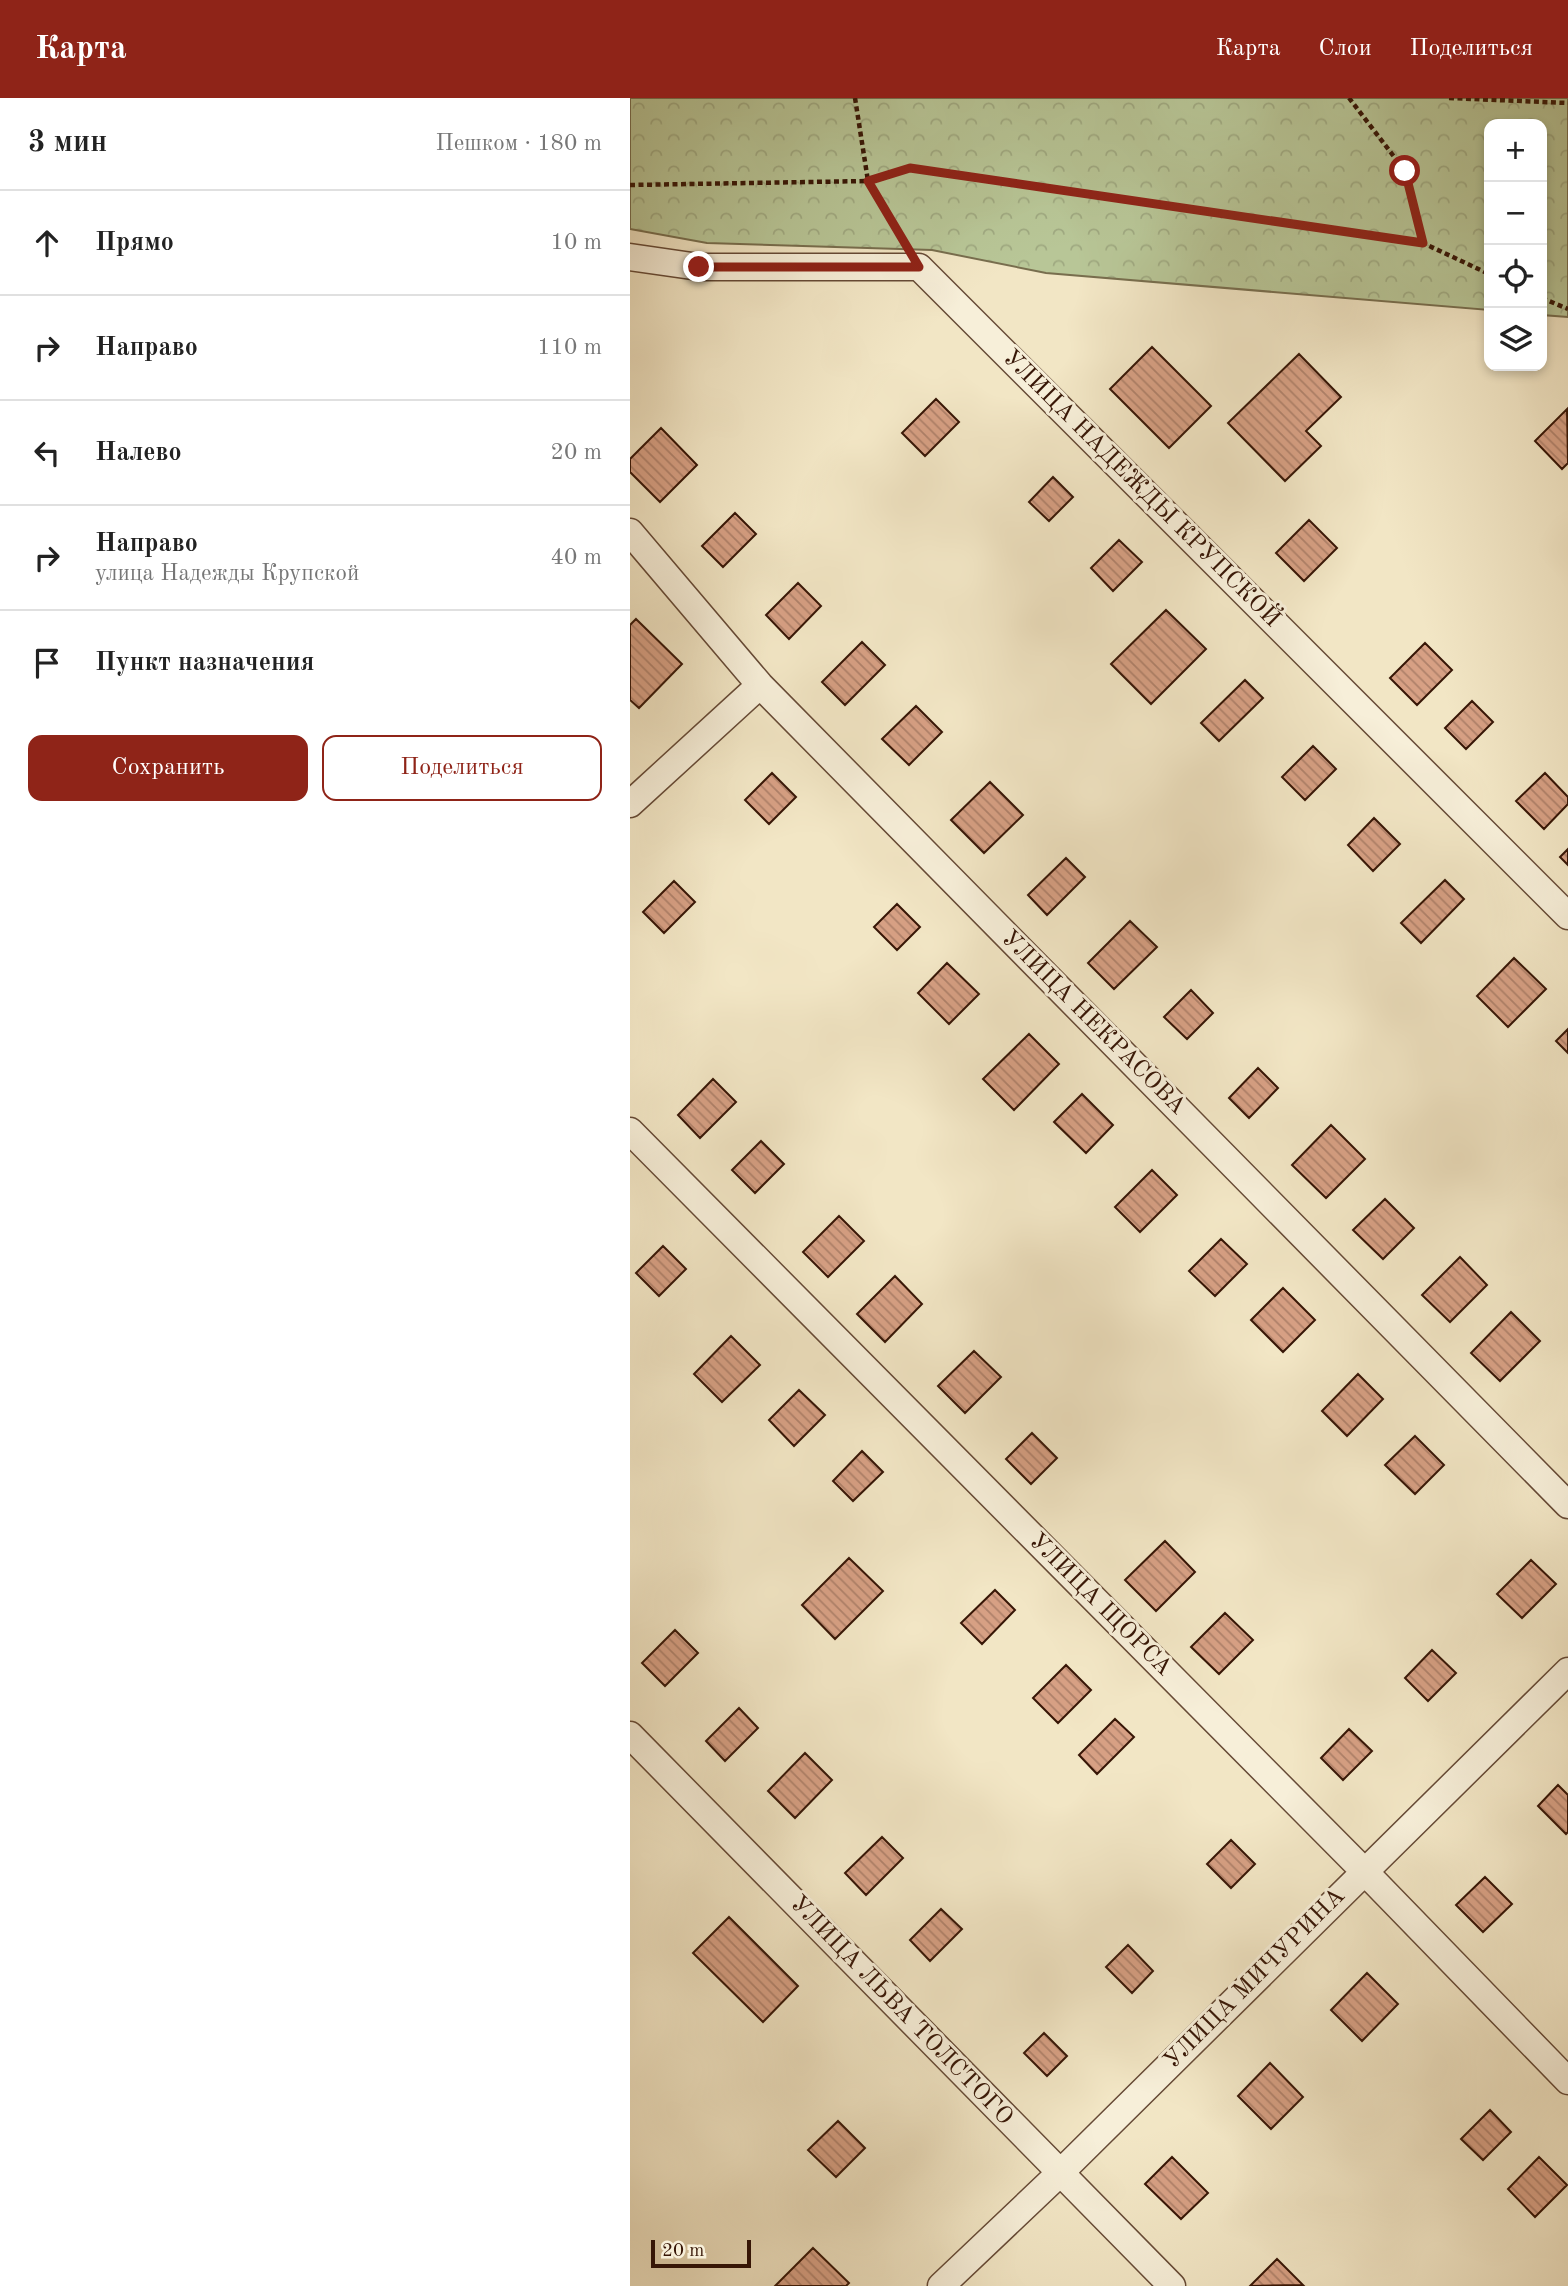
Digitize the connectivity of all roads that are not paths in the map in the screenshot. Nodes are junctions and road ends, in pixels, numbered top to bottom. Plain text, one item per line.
1 (630, 257) edge
2 (630, 532) edge
3 (760, 685) junction
4 (630, 804) edge
5 (1568, 916) edge
6 (630, 1131) edge
7 (1568, 1504) edge
8 (1568, 1671) edge
9 (630, 1735) edge
10 (1364, 1871) junction
11 (1568, 2081) edge
12 (1060, 2173) junction
13 (941, 2286) edge
14 (1172, 2286) edge

1 - 5 street, УЛИЦА НАДЕЖДЫ КРУПСКОЙ
2 - 3 street, УЛИЦА НЕКРАСОВА
3 - 4 street
3 - 7 street, УЛИЦА НЕКРАСОВА
6 - 10 street, УЛИЦА ЩОРСА
8 - 10 street, УЛИЦА МИЧУРИНА
9 - 12 street, УЛИЦА ЛЬВА ТОЛСТОГО
10 - 11 street, УЛИЦА ЩОРСА
10 - 12 street, УЛИЦА МИЧУРИНА
12 - 13 street, УЛИЦА МИЧУРИНА
12 - 14 street, УЛИЦА ЛЬВА ТОЛСТОГО

